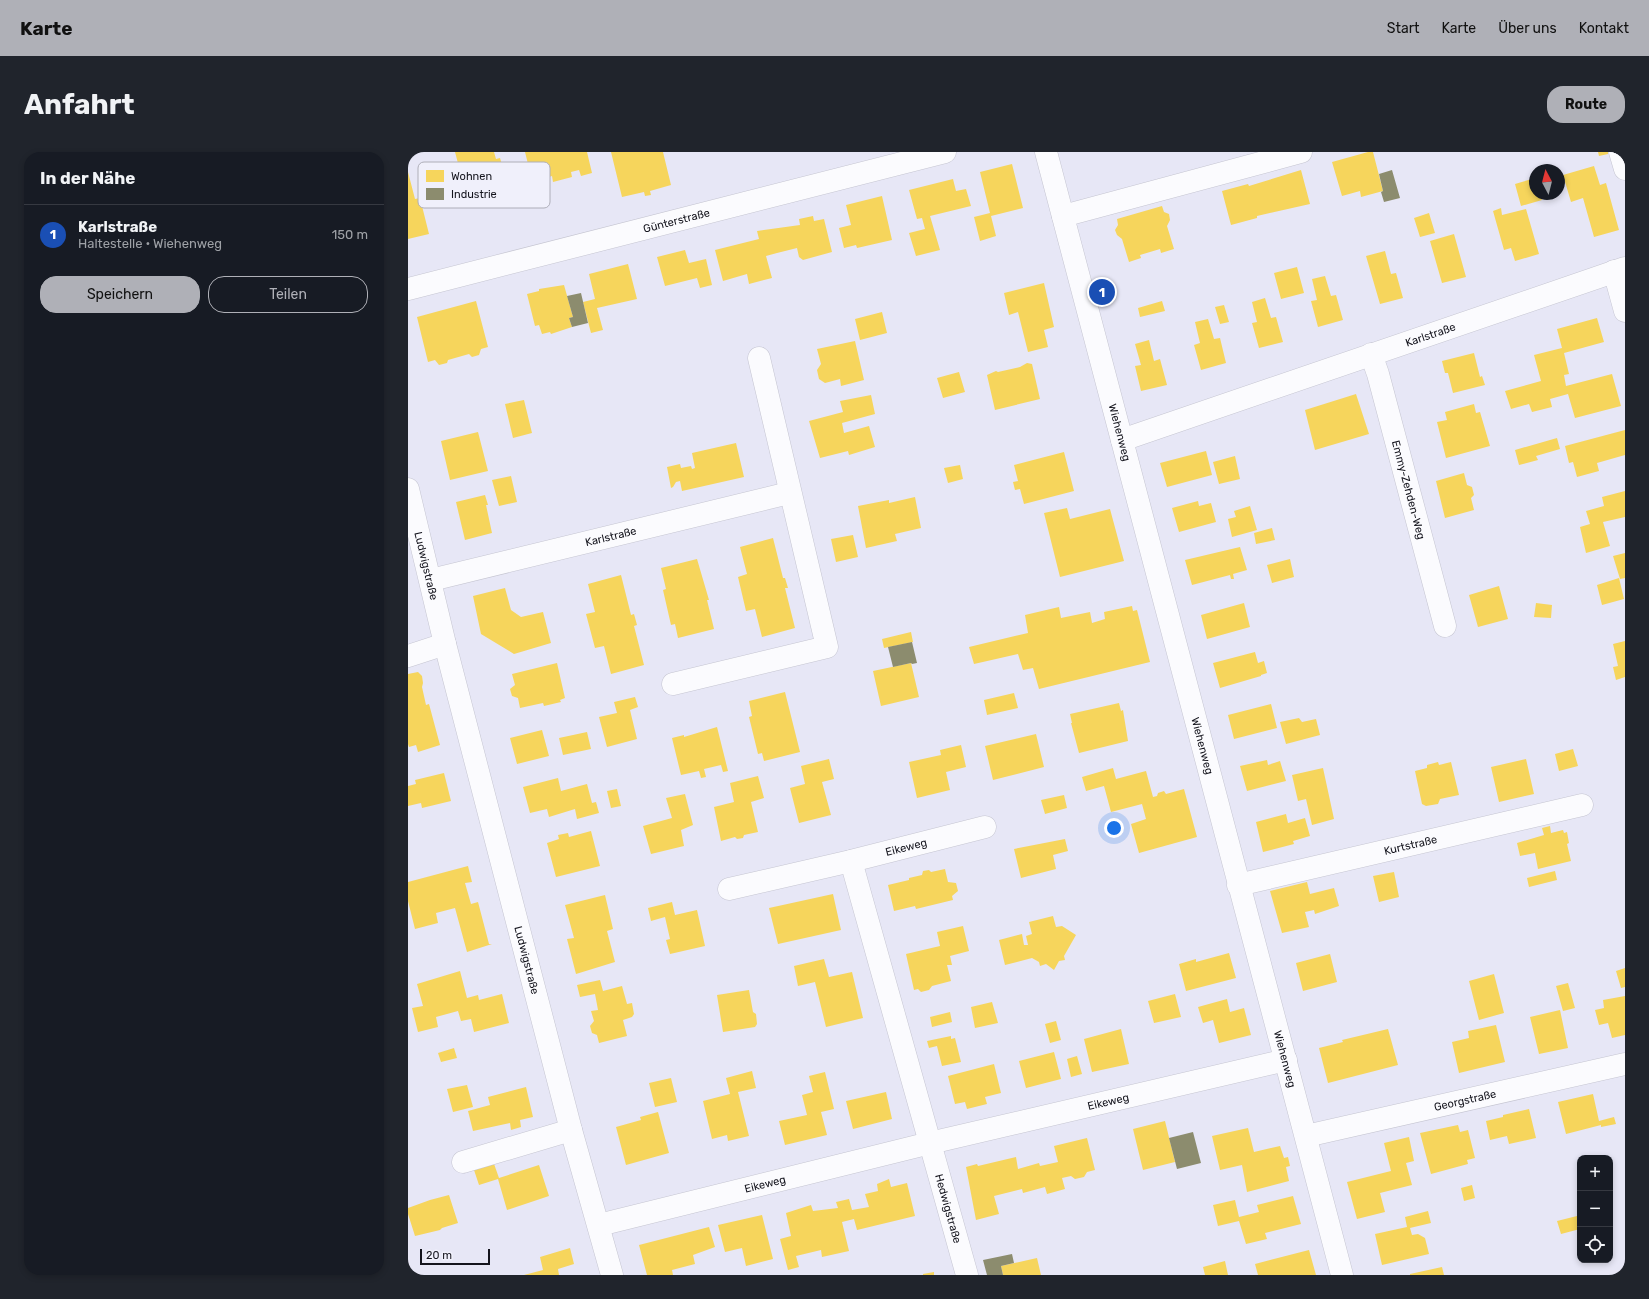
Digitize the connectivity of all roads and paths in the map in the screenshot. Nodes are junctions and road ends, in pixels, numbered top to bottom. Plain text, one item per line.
1 (945, 152) edge
2 (1046, 152) edge
3 (1301, 152) edge
4 (1620, 152) edge
5 (1625, 169) edge
6 (1063, 216) junction
7 (1620, 269) edge
8 (408, 289) edge
9 (1625, 311) edge
10 (1371, 354) junction
11 (759, 358) dead end
12 (1122, 440) junction
13 (408, 488) edge
14 (789, 492) junction
15 (431, 580) junction
16 (1445, 626) dead end
17 (445, 644) junction
18 (408, 656) edge
19 (673, 684) dead end
20 (1582, 805) dead end
21 (985, 827) dead end
22 (851, 861) junction
23 (1238, 885) junction
24 (729, 889) dead end
25 (1286, 1060) junction
26 (1625, 1064) edge
27 (572, 1130) junction
28 (1306, 1136) junction
29 (930, 1143) junction
30 (464, 1162) dead end
31 (599, 1225) junction
32 (612, 1275) edge
33 (967, 1275) edge
34 (1342, 1275) edge

1 - 8 street, Günterstraße
2 - 6 street, Wiehenweg
3 - 6 street
4 - 5 street
6 - 12 street, Wiehenweg
7 - 9 street
7 - 10 street, Karlstraße
10 - 12 street, Karlstraße
10 - 16 street, Emmy-Zehden-Weg
11 - 14 street
12 - 23 street, Wiehenweg
13 - 15 street, Ludwigstraße
14 - 15 street, Karlstraße
14 - 19 street
15 - 17 street, Ludwigstraße
17 - 18 street
17 - 27 street, Ludwigstraße
20 - 23 street, Kurtstraße
21 - 22 street, Eikeweg
22 - 24 street, Eikeweg
22 - 29 street
23 - 25 street, Wiehenweg
25 - 28 street, Wiehenweg
25 - 29 street, Eikeweg
26 - 28 street, Georgstraße
27 - 30 street
27 - 31 street, Ludwigstraße
28 - 34 street, Wiehenweg
29 - 31 street, Eikeweg
29 - 33 street, Hedwigstraße
31 - 32 street, Ludwigstraße

